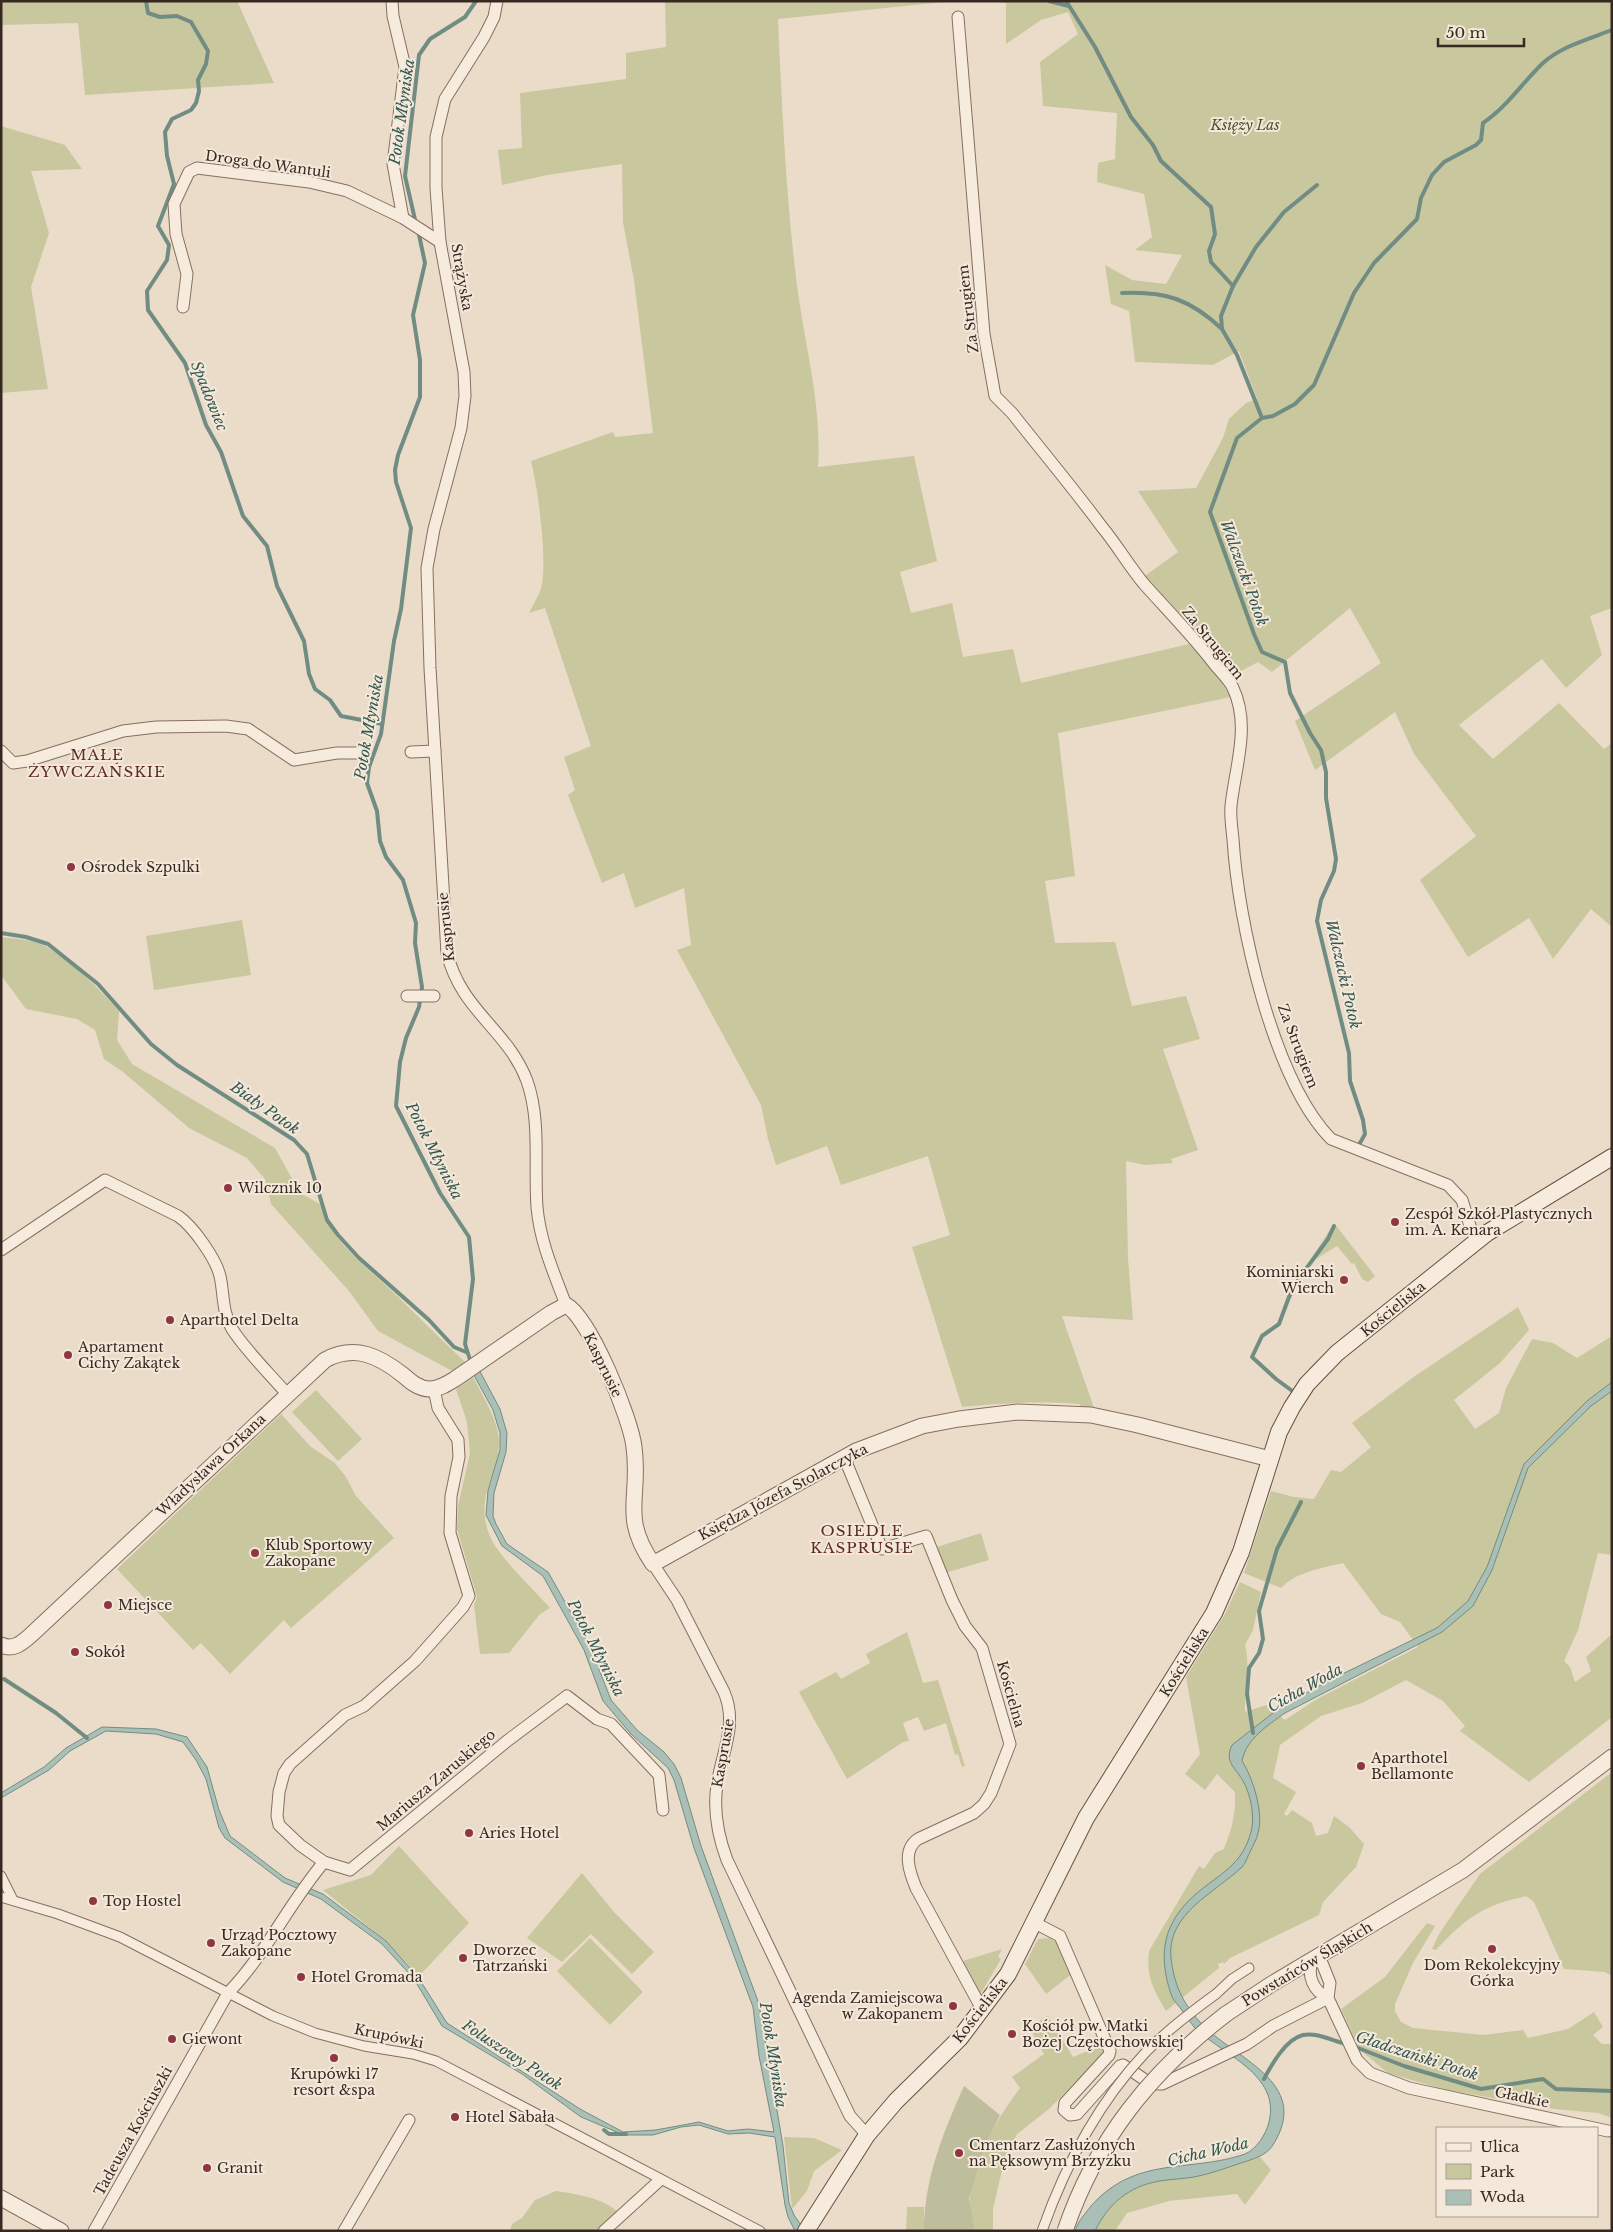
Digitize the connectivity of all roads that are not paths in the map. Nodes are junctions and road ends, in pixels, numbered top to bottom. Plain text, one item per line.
1 (392, 1) edge
2 (497, 1) edge
3 (958, 17) dead end
4 (407, 220) junction
5 (440, 242) junction
6 (184, 307) dead end
7 (427, 568) joint
8 (1, 751) edge
9 (435, 751) junction
10 (411, 752) dead end
11 (360, 753) dead end
12 (407, 996) dead end
13 (434, 996) dead end
14 (1612, 1157) edge
15 (1477, 1241) junction
16 (1, 1250) edge
17 (566, 1305) junction
18 (434, 1388) junction
19 (287, 1394) junction
20 (844, 1457) junction
21 (1270, 1459) junction
22 (653, 1564) junction
23 (4, 1646) edge
24 (1612, 1757) edge
25 (663, 1810) dead end
26 (324, 1862) junction
27 (1, 1876) edge
28 (1, 1897) edge
29 (14, 1900) junction
30 (1034, 1923) junction
31 (1312, 1960) junction
32 (1249, 1968) dead end
33 (228, 1993) junction
34 (1328, 1998) junction
35 (983, 2011) junction
36 (409, 2120) dead end
37 (1594, 2127) edge
38 (1598, 2128) edge
39 (1608, 2130) dead end
40 (866, 2136) junction
41 (660, 2180) junction
42 (1, 2198) edge
43 (807, 2228) edge
44 (61, 2231) edge
45 (94, 2231) edge
46 (344, 2231) edge
47 (604, 2231) edge
48 (760, 2231) edge
49 (1042, 2231) edge
50 (1065, 2231) edge

1 - 4 street
2 - 5 street, Strążyska
3 - 15 street, Za Strugiem
4 - 5 street, Droga do Wantuli
4 - 6 street, Droga do Wantuli
5 - 7 street, Strążyska
7 - 9 street, Kasprusie
8 - 11 street
9 - 10 street
9 - 17 street, Kasprusie
12 - 13 street
14 - 15 main road, Kościeliska
15 - 21 main road, Kościeliska
16 - 19 street
17 - 18 street
17 - 22 street, Kasprusie
18 - 19 street, Władysława Orkana
18 - 26 street
19 - 23 street, Władysława Orkana
20 - 21 street, Księdza Józefa Stolarczyka
20 - 22 street, Księdza Józefa Stolarczyka
20 - 35 street, Kościelna
21 - 30 main road, Kościeliska
22 - 40 street, Kasprusie
24 - 31 street, Powstańców Śląskich
25 - 26 street, Mariusza Zaruskiego
26 - 33 street
27 - 29 street
28 - 29 street, Krupówki
29 - 33 street, Krupówki
30 - 34 street
30 - 35 main road, Kościeliska
31 - 34 street, Gładkie
31 - 34 street, Gładkie
31 - 50 street, Powstańców Śląskich, bridge
32 - 49 street, Powstańców Śląskich, bridge
33 - 41 street, Krupówki
33 - 45 street, Tadeusza Kościuszki
34 - 37 street, Gładkie
35 - 40 main road, Kościeliska
36 - 46 street
38 - 39 street, Gładkie
40 - 43 main road, Kościeliska
41 - 47 street
41 - 48 street, Krupówki
42 - 44 street

